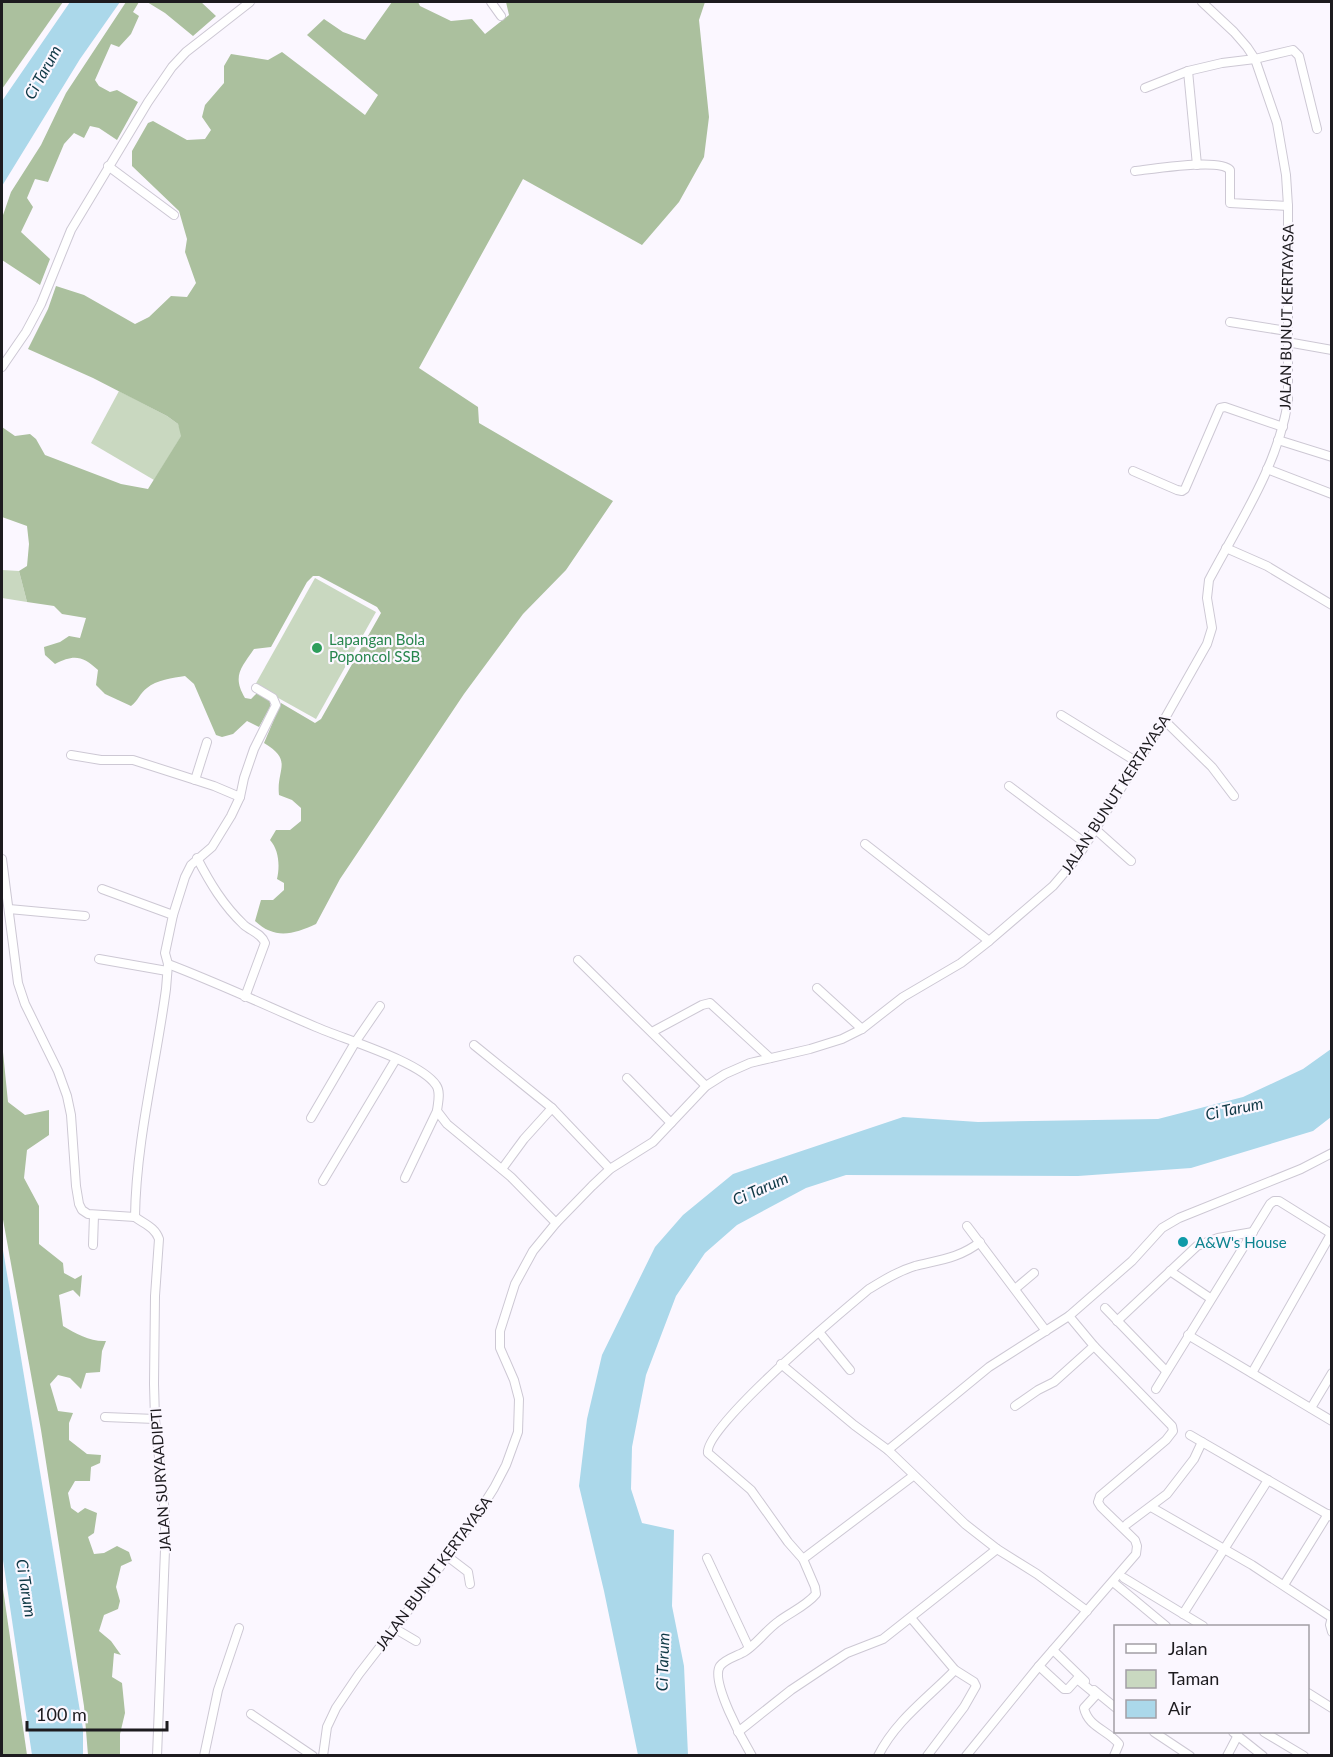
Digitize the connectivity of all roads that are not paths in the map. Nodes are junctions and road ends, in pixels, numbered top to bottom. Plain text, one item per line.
1 (249, 2) edge
2 (491, 2) edge
3 (1202, 2) edge
4 (501, 16) dead end
5 (1255, 59) junction
6 (1188, 71) junction
7 (1145, 88) dead end
8 (1317, 129) dead end
9 (1197, 165) junction
10 (108, 166) junction
11 (1135, 171) dead end
12 (1288, 206) junction
13 (174, 215) dead end
14 (1230, 322) dead end
15 (1287, 331) junction
16 (1287, 342) junction
17 (1332, 350) edge
18 (2, 367) edge
19 (1283, 428) junction
20 (1278, 440) junction
21 (1332, 457) edge
22 (1267, 469) junction
23 (1133, 471) dead end
24 (1332, 494) edge
25 (1226, 548) junction
26 (1332, 605) edge
27 (256, 688) dead end
28 (1061, 715) dead end
29 (1164, 720) junction
30 (207, 742) dead end
31 (71, 755) dead end
32 (1137, 762) junction
33 (195, 780) junction
34 (1009, 786) dead end
35 (1234, 796) dead end
36 (240, 797) junction
37 (1094, 828) junction
38 (1085, 843) junction
39 (865, 844) dead end
40 (196, 858) junction
41 (2, 859) edge
42 (1131, 861) dead end
43 (102, 889) dead end
44 (9, 909) junction
45 (173, 915) junction
46 (85, 916) dead end
47 (989, 941) junction
48 (99, 959) dead end
49 (578, 960) dead end
50 (168, 967) junction
51 (817, 988) dead end
52 (245, 997) junction
53 (380, 1006) dead end
54 (862, 1029) junction
55 (652, 1032) junction
56 (356, 1041) junction
57 (474, 1045) dead end
58 (770, 1058) junction
59 (396, 1059) junction
60 (627, 1078) dead end
61 (706, 1086) junction
62 (552, 1108) junction
63 (437, 1111) junction
64 (311, 1118) dead end
65 (671, 1123) junction
66 (1332, 1153) edge
67 (502, 1169) junction
68 (610, 1169) junction
69 (405, 1178) dead end
70 (323, 1181) dead end
71 (94, 1215) junction
72 (135, 1217) junction
73 (556, 1223) junction
74 (967, 1226) dead end
75 (1253, 1232) junction
76 (1331, 1234) edge
77 (980, 1242) junction
78 (93, 1245) dead end
79 (1170, 1271) junction
80 (1034, 1273) dead end
81 (1015, 1289) junction
82 (1210, 1298) junction
83 (1105, 1308) dead end
84 (1070, 1316) junction
85 (1117, 1321) junction
86 (1046, 1331) junction
87 (819, 1332) junction
88 (1188, 1335) junction
89 (1094, 1346) junction
90 (781, 1364) junction
91 (850, 1370) dead end
92 (1166, 1371) junction
93 (1252, 1373) junction
94 (1332, 1373) edge
95 (1156, 1389) dead end
96 (1015, 1406) dead end
97 (1311, 1408) junction
98 (105, 1417) dead end
99 (155, 1419) junction
100 (1332, 1420) edge
101 (1190, 1435) dead end
102 (1202, 1442) junction
103 (888, 1450) junction
104 (913, 1476) junction
105 (1268, 1480) junction
106 (1151, 1507) junction
107 (1330, 1516) edge
108 (1127, 1524) dead end
109 (996, 1549) junction
110 (1223, 1549) junction
111 (447, 1556) junction
112 (707, 1558) dead end
113 (803, 1558) junction
114 (1124, 1578) dead end
115 (1113, 1582) junction
116 (470, 1584) dead end
117 (1284, 1586) junction
118 (1087, 1611) junction
119 (1183, 1614) junction
120 (1331, 1617) edge
121 (911, 1618) junction
122 (1165, 1625) edge
123 (1201, 1625) edge
124 (239, 1628) dead end
125 (394, 1628) junction
126 (1332, 1632) edge
127 (416, 1641) dead end
128 (749, 1648) junction
129 (1053, 1650) junction
130 (1039, 1666) junction
131 (956, 1670) junction
132 (1309, 1694) edge
133 (1114, 1706) edge
134 (1332, 1708) edge
135 (251, 1714) dead end
136 (738, 1732) junction
137 (1157, 1733) edge
138 (1235, 1733) edge
139 (1276, 1735) edge
140 (157, 1755) edge
141 (204, 1755) edge
142 (313, 1755) edge
143 (324, 1755) edge
144 (752, 1755) edge
145 (878, 1755) edge
146 (927, 1755) edge
147 (966, 1755) edge
148 (1114, 1755) edge
149 (1190, 1755) edge
150 (1227, 1755) edge
151 (1263, 1755) edge
152 (1304, 1755) edge

1 - 10 street
2 - 4 street
3 - 5 street, JALAN BUNUT KERTAYASA
5 - 6 street
5 - 8 street
5 - 12 street, JALAN BUNUT KERTAYASA
6 - 7 street
6 - 9 street
9 - 11 street
9 - 12 street
10 - 13 street
10 - 18 street
12 - 15 street, JALAN BUNUT KERTAYASA
14 - 15 street
15 - 16 street, JALAN BUNUT KERTAYASA
16 - 17 street
16 - 19 street, JALAN BUNUT KERTAYASA
19 - 20 street, JALAN BUNUT KERTAYASA
19 - 23 street
20 - 21 street
20 - 22 street, JALAN BUNUT KERTAYASA
22 - 24 street
22 - 25 street, JALAN BUNUT KERTAYASA
25 - 26 street
25 - 29 street, JALAN BUNUT KERTAYASA
27 - 36 street
28 - 32 street
29 - 32 street, JALAN BUNUT KERTAYASA
29 - 35 street
30 - 33 street
31 - 33 street
32 - 37 street, JALAN BUNUT KERTAYASA
33 - 36 street
34 - 38 street
36 - 40 street
37 - 38 street, JALAN BUNUT KERTAYASA
37 - 42 street
38 - 47 street, JALAN BUNUT KERTAYASA
39 - 47 street
40 - 45 street
40 - 52 street
41 - 44 street
43 - 45 street
44 - 46 street
44 - 71 street
45 - 50 street
47 - 54 street, JALAN BUNUT KERTAYASA
48 - 50 street
49 - 55 street
50 - 52 street
50 - 72 street
51 - 54 street
52 - 56 street
53 - 56 street
54 - 58 street, JALAN BUNUT KERTAYASA
55 - 58 street
55 - 61 street
56 - 59 street
56 - 64 street
57 - 62 street
58 - 61 street, JALAN BUNUT KERTAYASA
59 - 63 street
59 - 70 street
60 - 65 street
61 - 65 street, JALAN BUNUT KERTAYASA
62 - 67 street
62 - 68 street
63 - 67 street
63 - 69 street
65 - 68 street, JALAN BUNUT KERTAYASA
66 - 84 street
67 - 73 street
68 - 73 street, JALAN BUNUT KERTAYASA
71 - 72 street
71 - 78 street
72 - 99 street, JALAN SURYAADIPTI
73 - 111 street, JALAN BUNUT KERTAYASA
74 - 77 street
75 - 76 street
75 - 79 street
75 - 82 street
76 - 93 street
77 - 81 street
77 - 87 street
79 - 82 street
79 - 85 street
80 - 81 street
81 - 86 street
82 - 88 street
83 - 85 street
84 - 86 street
84 - 89 street
85 - 92 street
86 - 103 street
87 - 90 street
87 - 91 street
88 - 92 street
88 - 93 street
89 - 96 street
89 - 115 street
90 - 103 street
90 - 113 street
92 - 95 street
93 - 97 street
94 - 97 street
97 - 100 street
98 - 99 street
99 - 140 street, JALAN SURYAADIPTI
101 - 102 street
102 - 105 street
102 - 106 street
103 - 104 street
104 - 109 street
104 - 113 street
105 - 107 street
105 - 110 street
106 - 108 street
106 - 110 street
107 - 117 street
109 - 118 street
109 - 121 street
110 - 117 street
110 - 119 street
111 - 116 street
111 - 125 street, JALAN BUNUT KERTAYASA
112 - 128 street
113 - 128 street
114 - 119 street
115 - 118 street
115 - 122 street
117 - 120 street
118 - 129 street
119 - 123 street
120 - 126 street
121 - 131 street
121 - 136 street
124 - 141 street
125 - 127 street
125 - 143 street, JALAN BUNUT KERTAYASA
128 - 136 street
129 - 130 street
129 - 133 street
130 - 147 street
130 - 148 street
131 - 145 street
131 - 146 street
132 - 134 street
135 - 142 street
136 - 144 street
137 - 149 street
138 - 150 street
138 - 151 street
139 - 152 street

